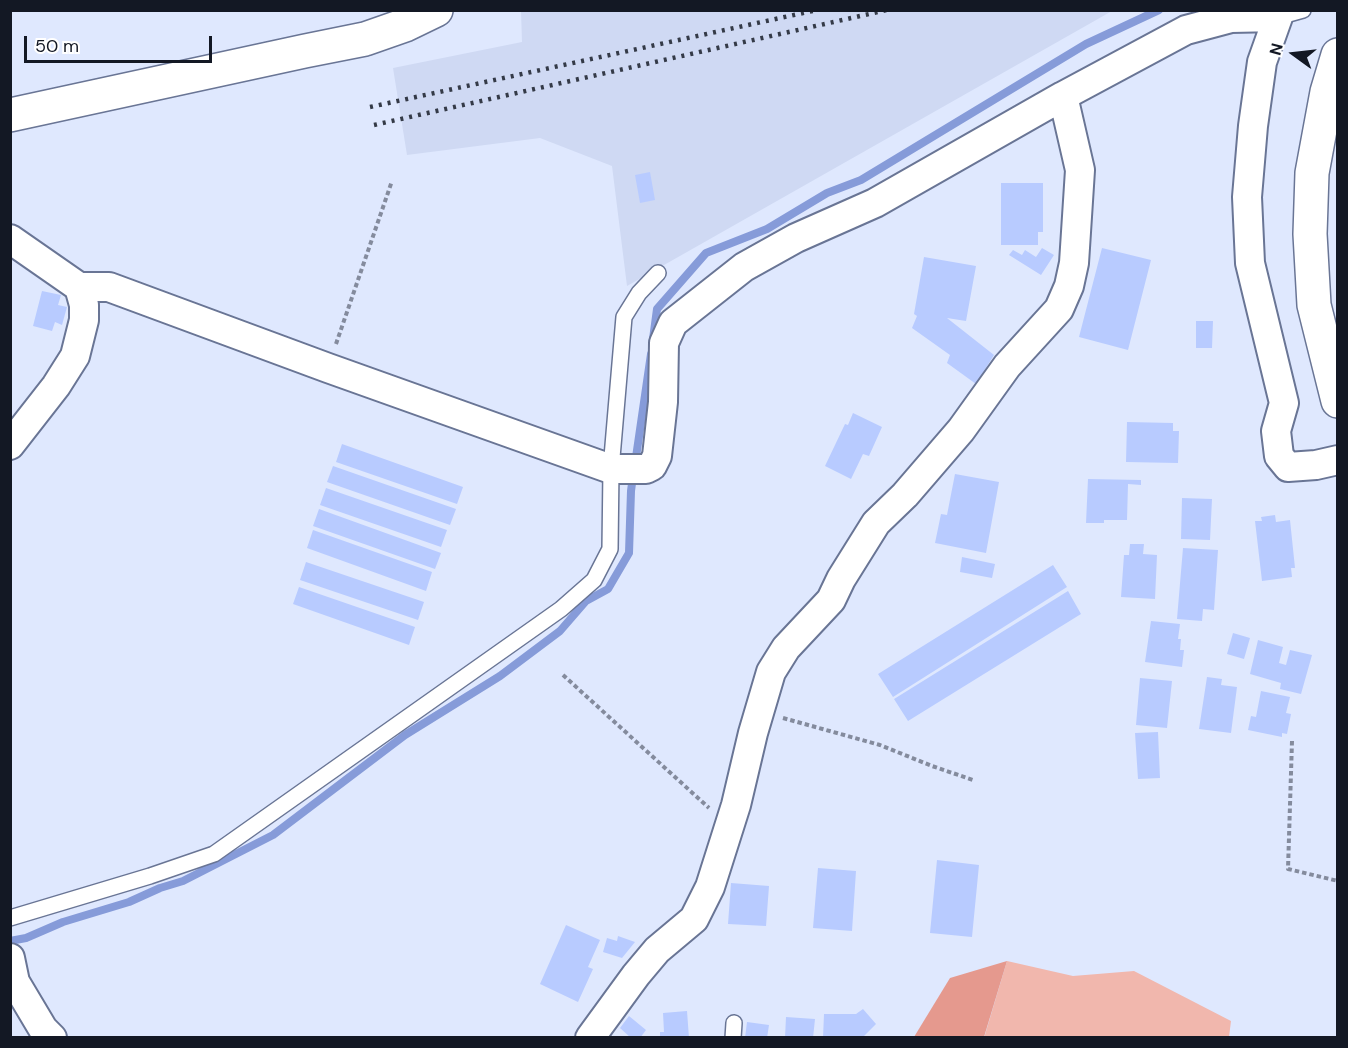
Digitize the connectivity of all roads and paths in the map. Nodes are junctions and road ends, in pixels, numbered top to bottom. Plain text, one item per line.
1 (436, 10) edge
2 (1290, 14) edge
3 (1338, 55) edge
4 (1063, 96) junction
5 (10, 115) edge
6 (392, 181) dead end
7 (10, 239) edge
8 (658, 273) dead end
9 (79, 287) junction
10 (327, 368) junction
11 (1338, 401) edge
12 (10, 445) edge
13 (1338, 460) edge
14 (610, 469) junction
15 (564, 675) dead end
16 (759, 711) junction
17 (1292, 741) dead end
18 (973, 780) dead end
19 (729, 826) junction
20 (1338, 881) edge
21 (10, 918) edge
22 (12, 973) edge
23 (52, 1038) edge
24 (590, 1038) edge

1 - 5 street
2 - 4 street
2 - 13 street
3 - 11 street
4 - 14 street
4 - 16 street
6 - 10 path
7 - 9 street
8 - 14 lane
9 - 10 street
9 - 12 street
10 - 14 street
14 - 21 lane
15 - 19 path
16 - 18 path
16 - 19 street
17 - 20 path
19 - 24 street
22 - 23 street

